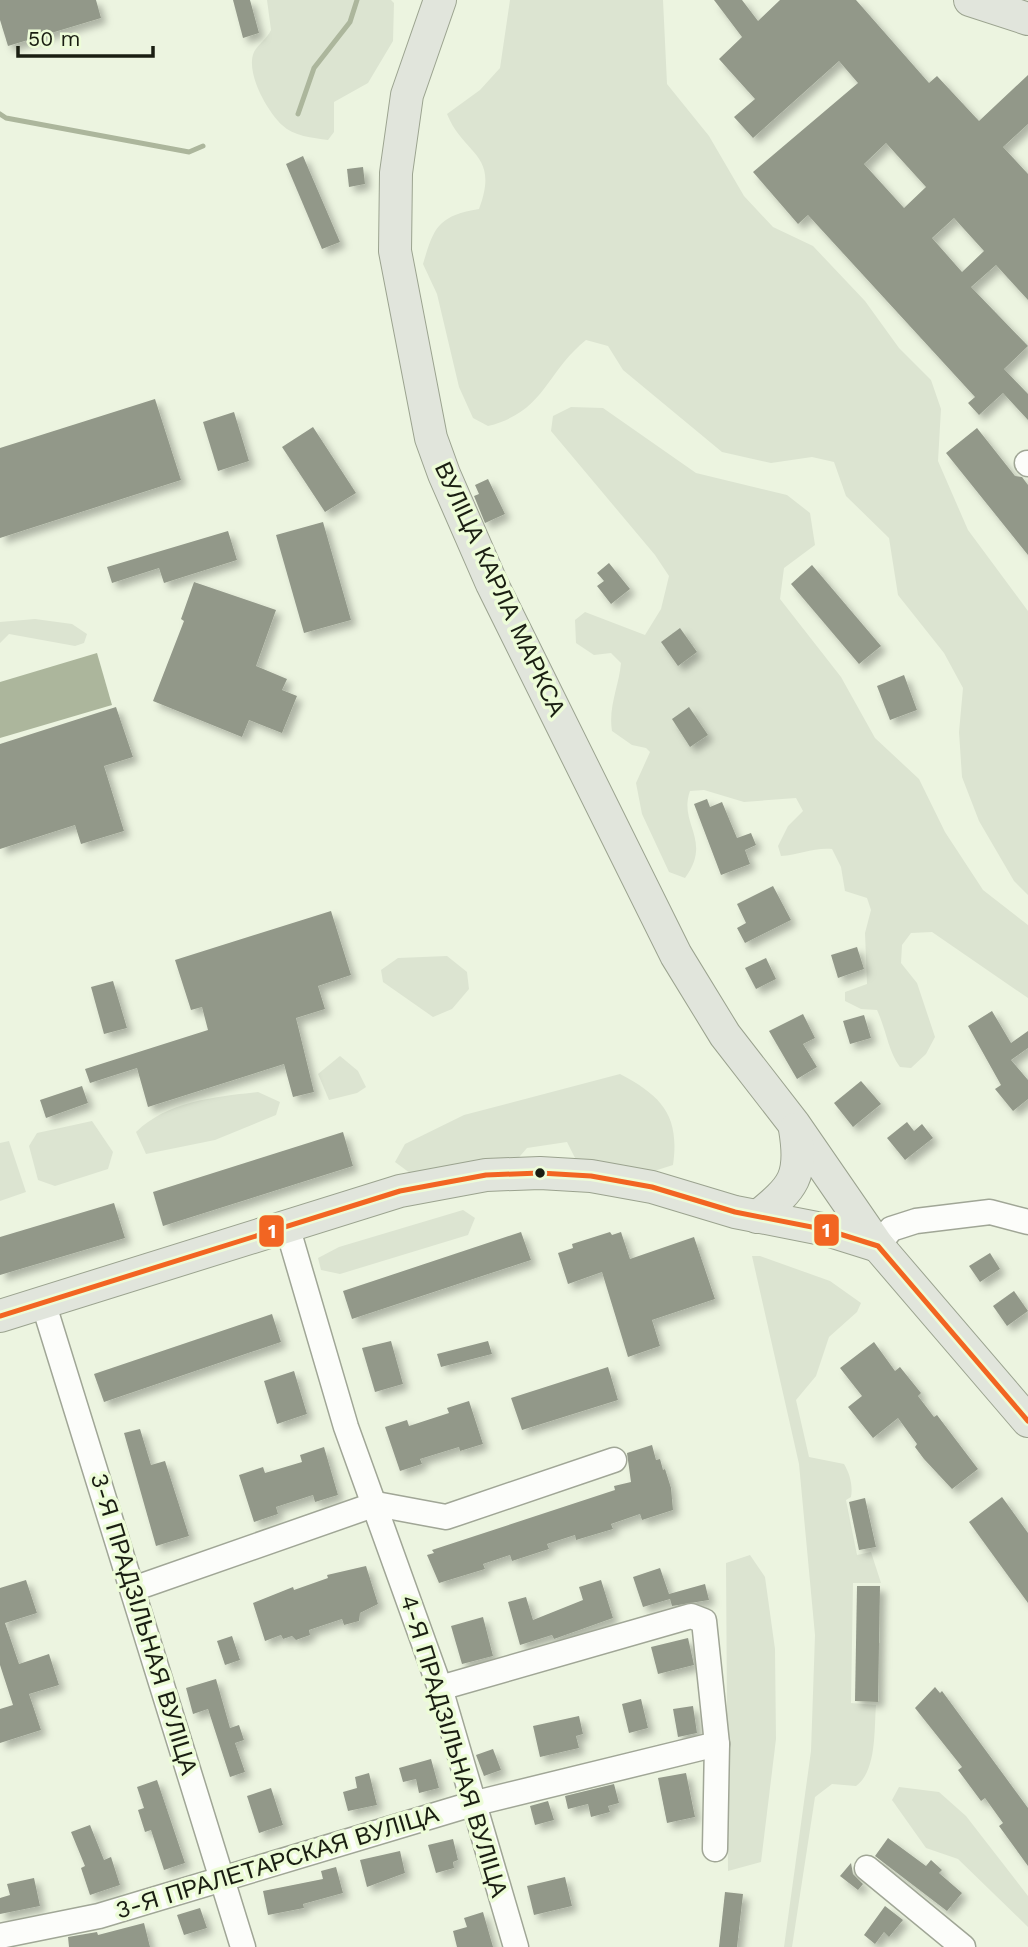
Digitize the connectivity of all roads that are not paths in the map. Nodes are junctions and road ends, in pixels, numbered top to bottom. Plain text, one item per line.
1 (440, 0) edge
2 (970, 0) edge
3 (1028, 19) edge
4 (794, 1124) junction
5 (757, 1217) junction
6 (1028, 1222) edge
7 (287, 1226) junction
8 (878, 1246) junction
9 (43, 1302) junction
10 (0, 1316) edge
11 (1028, 1421) edge
12 (614, 1460) dead end
13 (376, 1504) junction
14 (133, 1589) junction
15 (440, 1688) junction
16 (717, 1744) junction
17 (472, 1804) junction
18 (715, 1849) dead end
19 (867, 1868) dead end
20 (223, 1877) junction
21 (0, 1936) edge
22 (243, 1947) edge
23 (516, 1947) edge
24 (962, 1947) edge

1 - 4 main road, ВУЛІЦА КАРЛА МАРКСА
2 - 3 main road
4 - 5 main road, ВУЛІЦА КАРЛА МАРКСА
4 - 8 main road, ВУЛІЦА КАРЛА МАРКСА
5 - 7 main road
5 - 8 main road
6 - 8 street
7 - 9 main road
7 - 13 street, 4-Я ПРАДЗІЛЬНАЯ ВУЛІЦА
8 - 11 main road, ВУЛІЦА КАРЛА МАРКСА
9 - 10 main road
9 - 14 street, 3-Я ПРАДЗІЛЬНАЯ ВУЛІЦА
12 - 13 street
13 - 14 street
13 - 15 street, 4-Я ПРАДЗІЛЬНАЯ ВУЛІЦА
14 - 20 street, 3-Я ПРАДЗІЛЬНАЯ ВУЛІЦА
15 - 16 street
15 - 17 street, 4-Я ПРАДЗІЛЬНАЯ ВУЛІЦА
16 - 17 street, 3-Я ПРАЛЕТАРСКАЯ ВУЛІЦА
16 - 18 street
17 - 20 street, 3-Я ПРАЛЕТАРСКАЯ ВУЛІЦА
17 - 23 street, 4-Я ПРАДЗІЛЬНАЯ ВУЛІЦА
19 - 24 street
20 - 21 street, 3-Я ПРАЛЕТАРСКАЯ ВУЛІЦА
20 - 22 street, 3-Я ПРАДЗІЛЬНАЯ ВУЛІЦА

